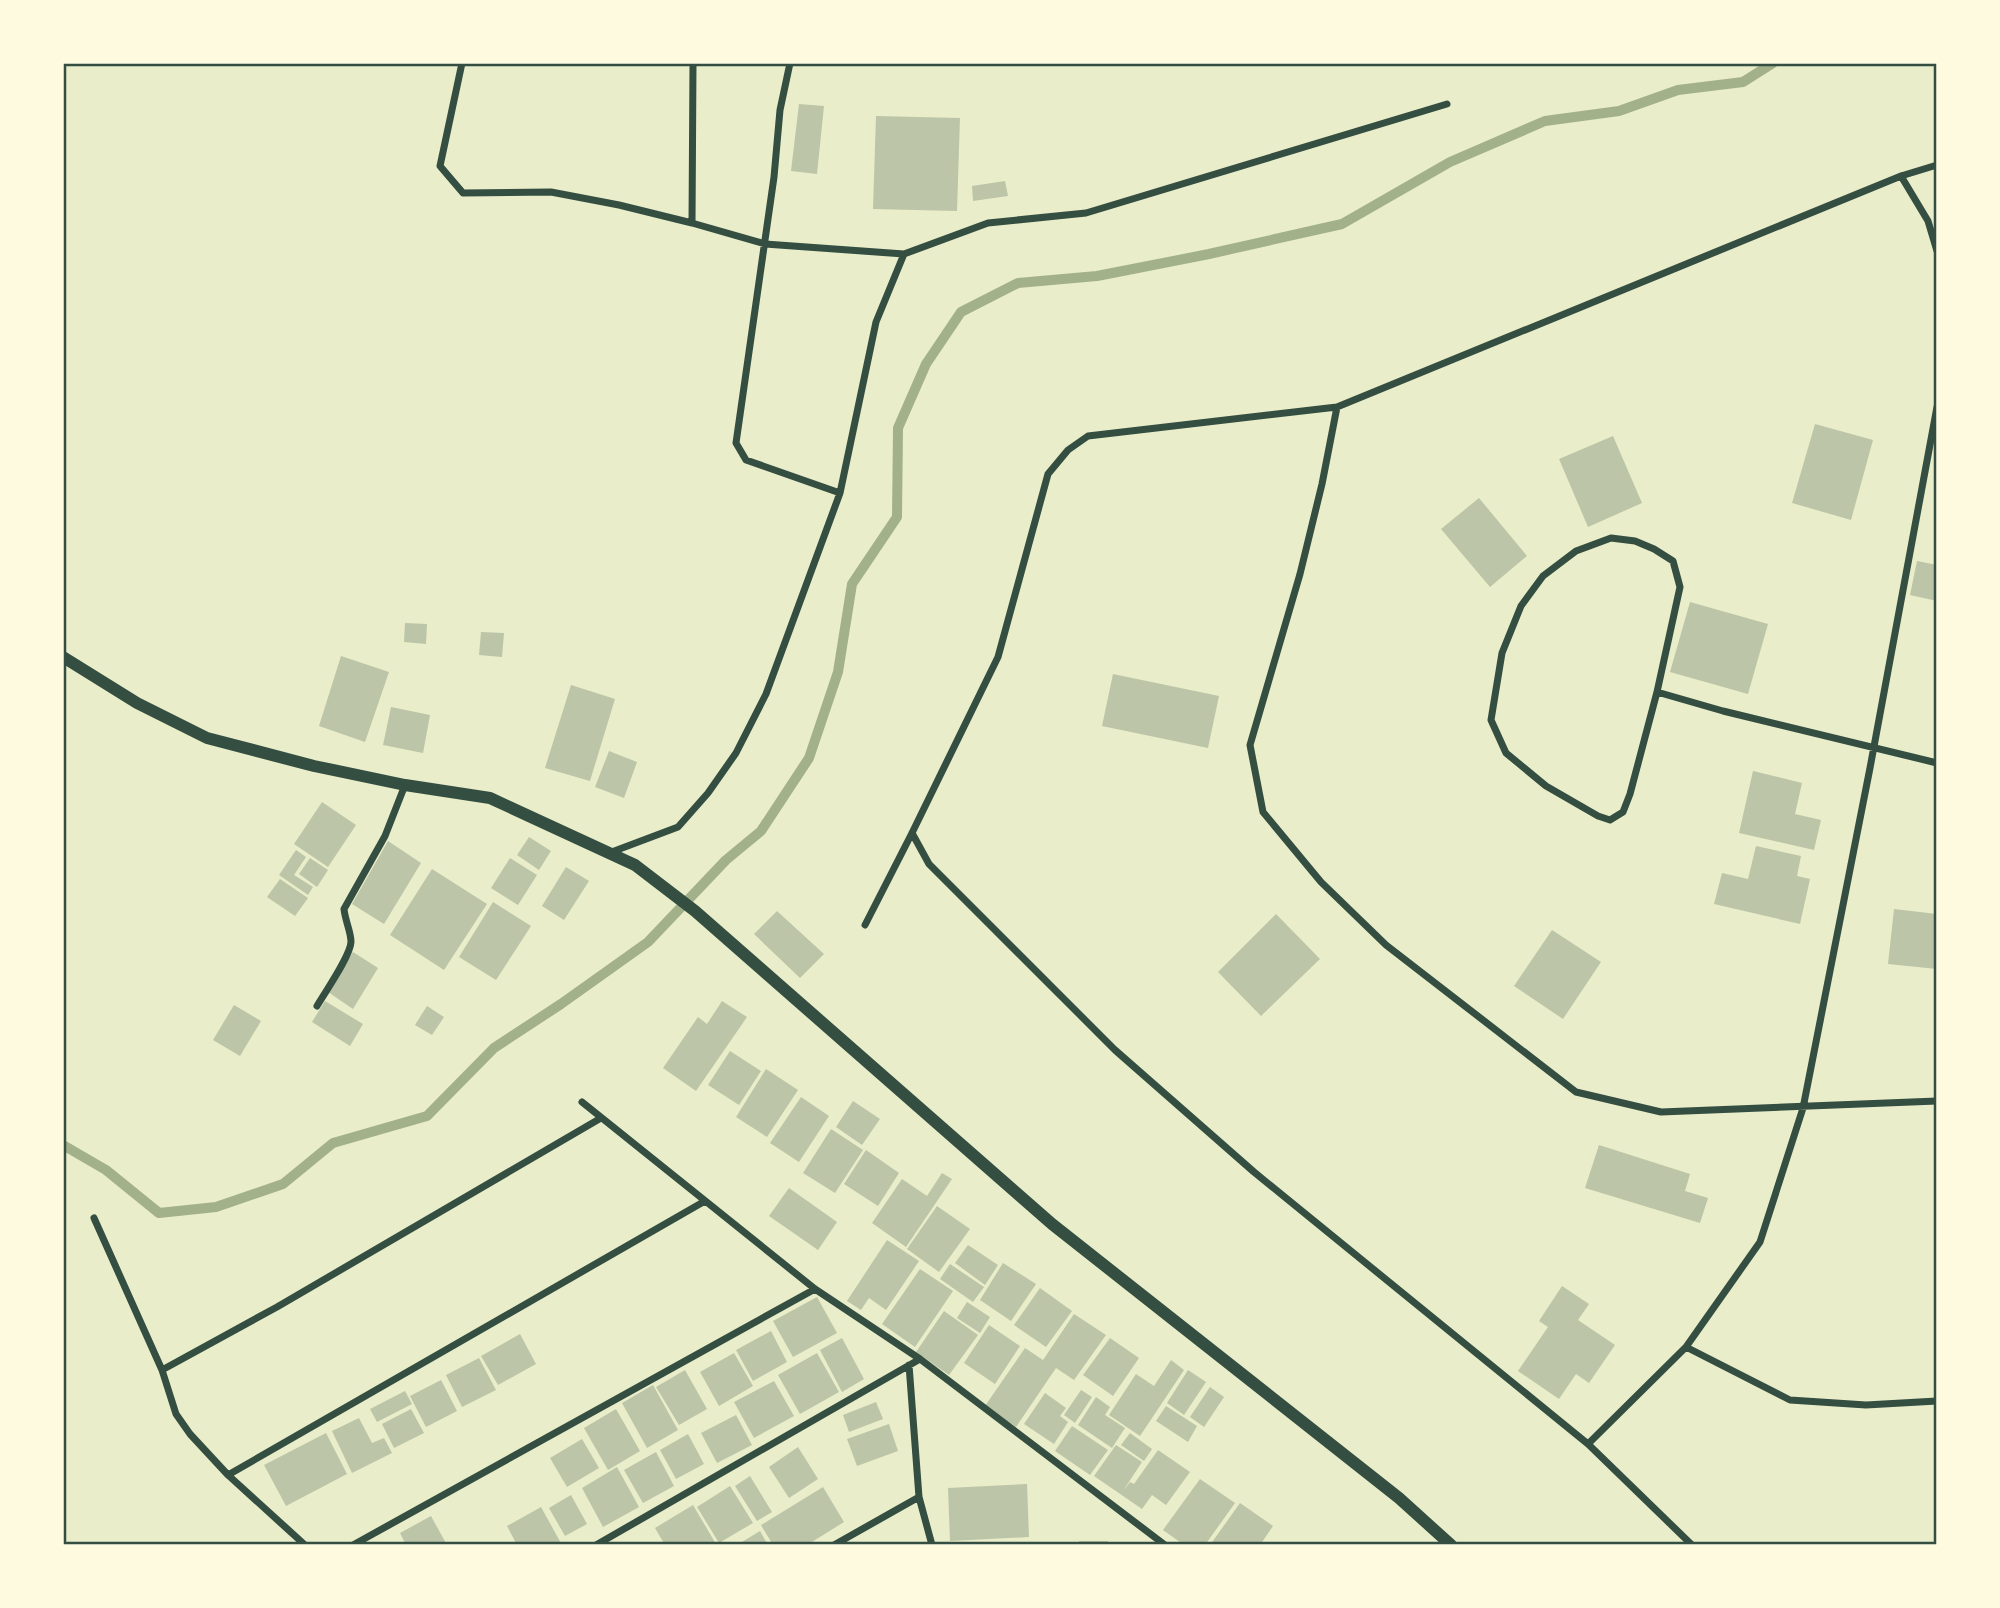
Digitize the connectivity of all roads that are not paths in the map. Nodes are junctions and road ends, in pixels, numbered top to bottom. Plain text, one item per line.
1 (461, 63) edge
2 (693, 63) edge
3 (790, 63) edge
4 (1447, 104) dead end
5 (1937, 165) edge
6 (1902, 176) junction
7 (692, 223) junction
8 (765, 244) junction
9 (1937, 251) edge
10 (904, 254) junction
11 (1337, 407) junction
12 (1937, 407) edge
13 (839, 493) junction
14 (63, 657) edge
15 (1657, 692) junction
16 (1874, 748) junction
17 (1937, 763) edge
18 (405, 785) junction
19 (912, 834) junction
20 (609, 853) junction
21 (865, 925) dead end
22 (317, 1006) dead end
23 (1937, 1101) edge
24 (582, 1102) dead end
25 (1804, 1108) junction
26 (601, 1118) junction
27 (705, 1201) junction
28 (94, 1218) dead end
29 (815, 1289) junction
30 (1686, 1347) junction
31 (920, 1359) junction
32 (909, 1365) junction
33 (162, 1370) junction
34 (1937, 1401) edge
35 (1588, 1444) junction
36 (228, 1475) junction
37 (919, 1497) junction
38 (305, 1545) edge
39 (353, 1545) edge
40 (596, 1545) edge
41 (834, 1545) edge
42 (932, 1545) edge
43 (1165, 1545) edge
44 (1451, 1545) edge
45 (1692, 1545) edge

1 - 7 street
2 - 7 street
3 - 8 street
4 - 10 street
5 - 6 street
6 - 9 street
6 - 11 street
7 - 8 street
8 - 10 street
8 - 13 street
10 - 13 street
11 - 19 street
11 - 25 street
12 - 16 street
13 - 20 street
14 - 18 street
15 - 15 street
15 - 16 street
16 - 17 street
16 - 25 street
18 - 20 street
18 - 22 street
19 - 21 street
19 - 35 street
20 - 44 street
23 - 25 street
24 - 26 street
25 - 30 street
26 - 27 street
26 - 33 street
27 - 29 street
27 - 36 street
28 - 33 street
29 - 31 street
29 - 39 street
30 - 34 street
30 - 35 street
31 - 32 street
31 - 43 street
32 - 37 street
32 - 40 street
33 - 36 street
35 - 45 street
36 - 38 street
37 - 41 street
37 - 42 street

